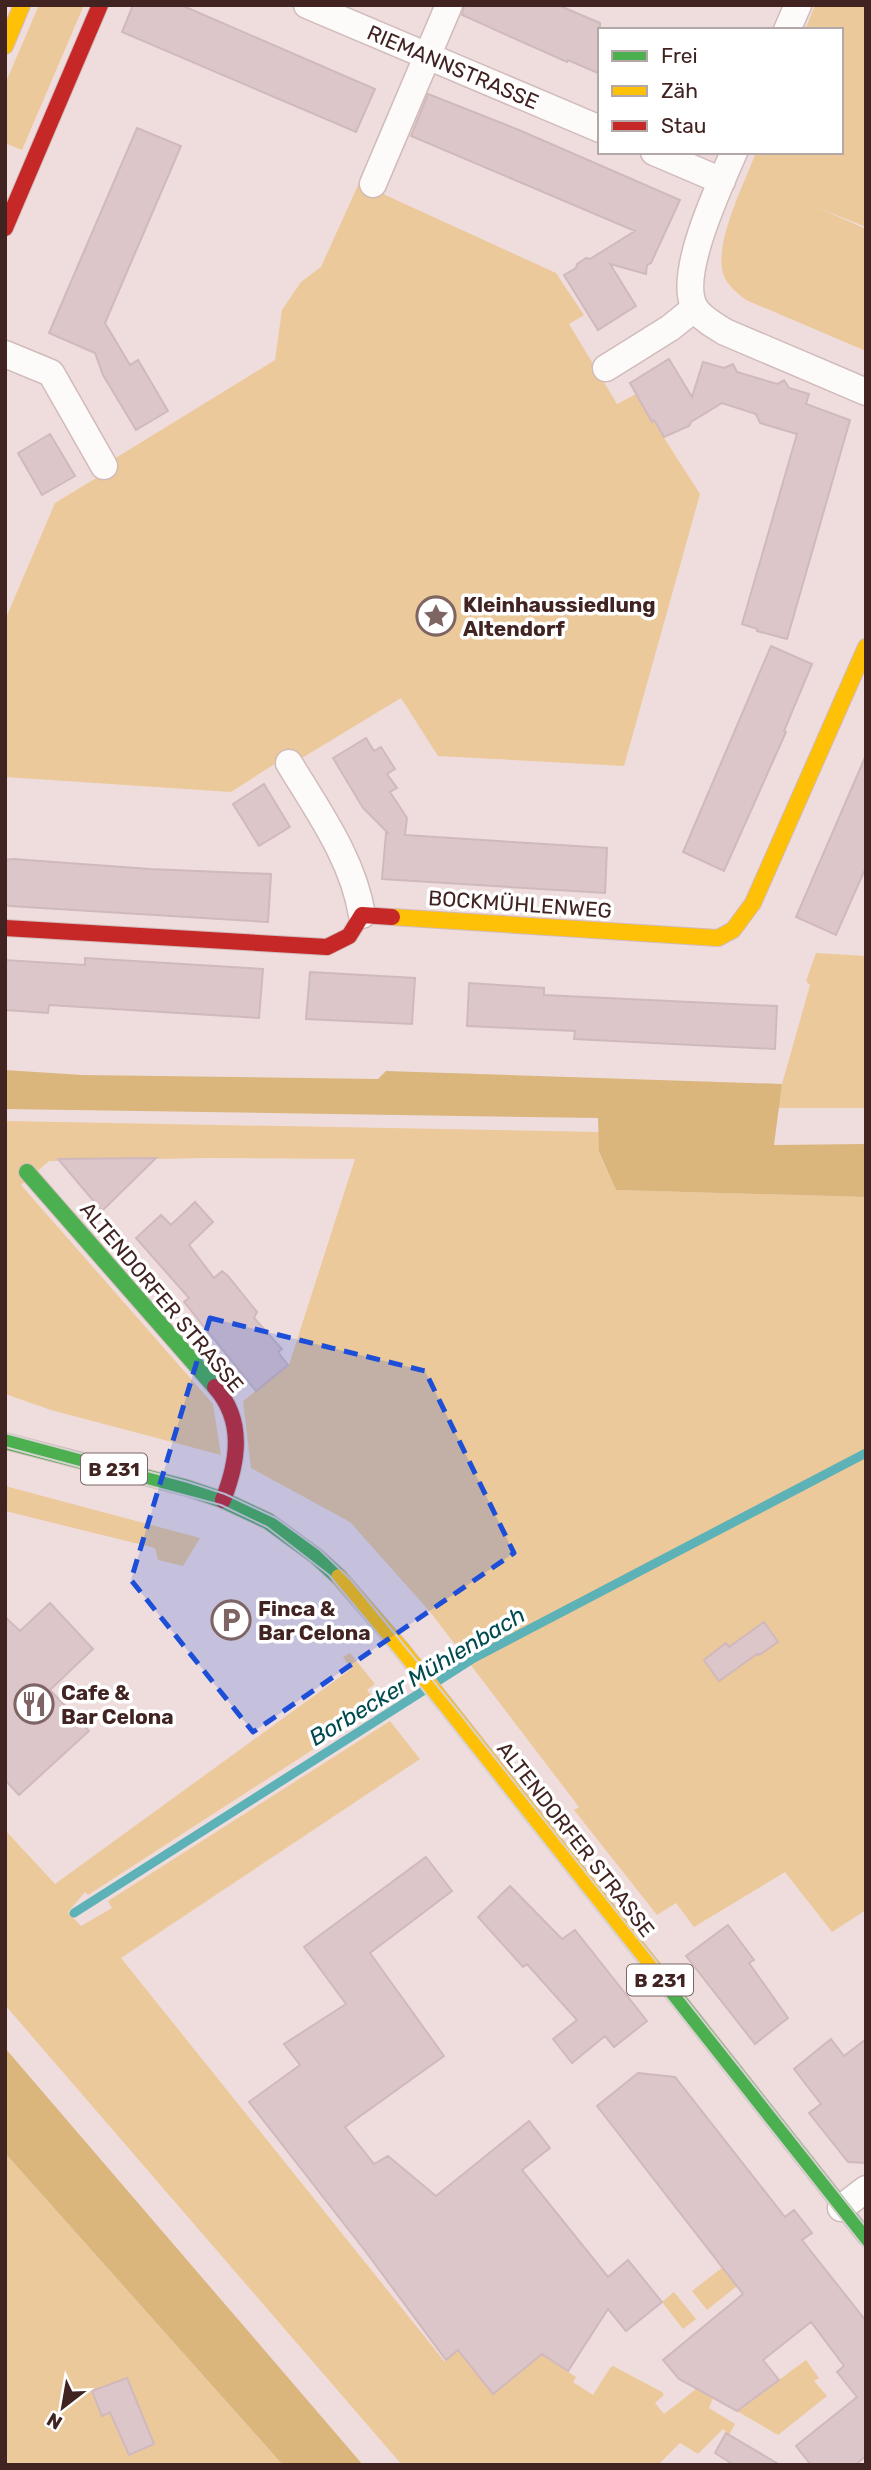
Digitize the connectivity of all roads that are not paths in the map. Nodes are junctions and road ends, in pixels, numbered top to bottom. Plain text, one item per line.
1 (22, 5) edge
2 (100, 5) edge
3 (307, 5) edge
4 (449, 5) edge
5 (798, 5) edge
6 (788, 28) edge
7 (5, 46) edge
8 (428, 57) junction
9 (598, 128) edge
10 (659, 154) edge
11 (733, 154) edge
12 (722, 181) junction
13 (373, 184) dead end
14 (5, 228) edge
15 (695, 308) junction
16 (5, 354) edge
17 (606, 368) dead end
18 (866, 392) edge
19 (104, 466) dead end
20 (866, 647) edge
21 (289, 763) dead end
22 (362, 915) junction
23 (5, 928) edge
24 (27, 1172) dead end
25 (5, 1440) edge
26 (223, 1500) junction
27 (866, 2189) edge
28 (841, 2208) junction
29 (866, 2238) edge

1 - 7 main road
2 - 14 main road
3 - 8 street, RIEMANNSTRASSE
4 - 8 street
5 - 6 street
8 - 9 street, RIEMANNSTRASSE
8 - 13 street
10 - 12 street
11 - 12 street
12 - 15 street
15 - 17 street
15 - 18 street
16 - 19 street
20 - 22 main road, BOCKMÜHLENWEG
21 - 22 street
22 - 23 main road
24 - 26 main road, ALTENDORFER STRASSE
25 - 26 main road, ALTENDORFER STRASSE / B 231
26 - 28 main road, ALTENDORFER STRASSE / B 231
27 - 28 street
28 - 29 main road, ALTENDORFER STRASSE / B 231

